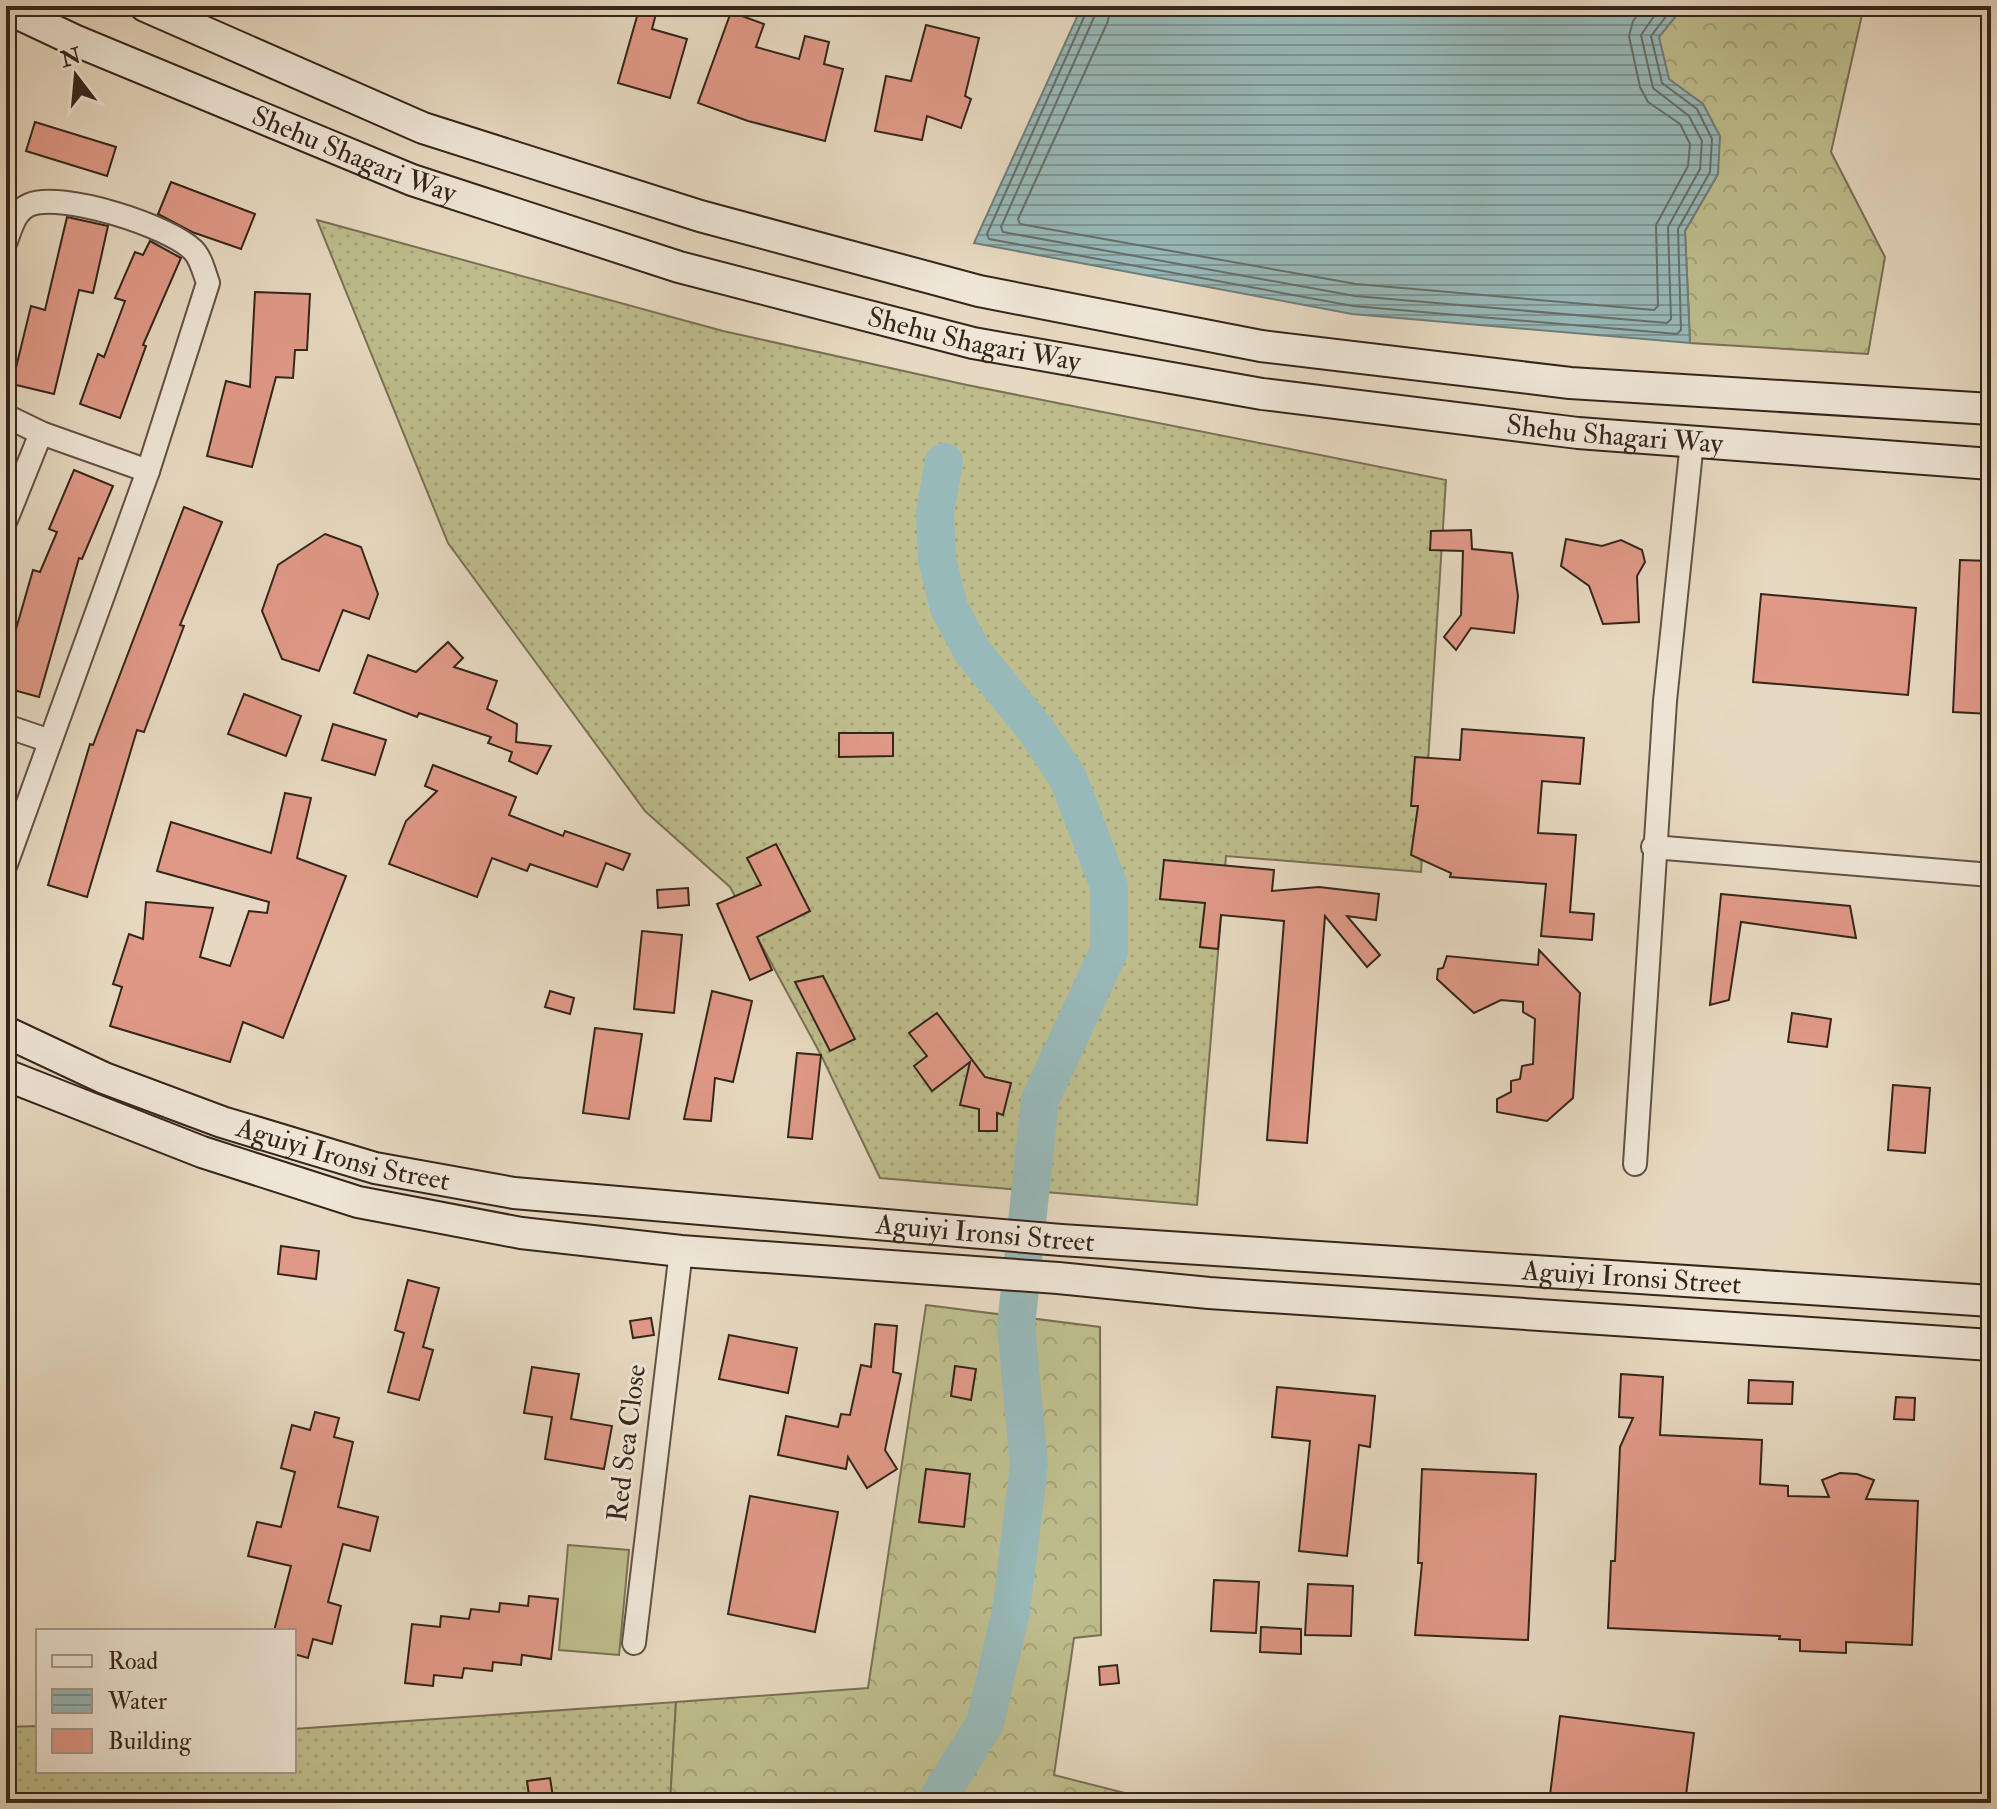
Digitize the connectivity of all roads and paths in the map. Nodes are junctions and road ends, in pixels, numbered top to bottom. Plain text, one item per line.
1 (145, 6) edge
2 (6, 8) edge
3 (6, 241) edge
4 (1991, 409) edge
5 (6, 416) edge
6 (41, 433) junction
7 (1692, 442) junction
8 (1991, 464) edge
9 (148, 471) junction
10 (6, 520) edge
11 (6, 726) edge
12 (50, 741) junction
13 (1653, 847) junction
14 (6, 864) edge
15 (1991, 875) edge
16 (6, 1032) edge
17 (6, 1075) edge
18 (1635, 1164) dead end
19 (681, 1251) junction
20 (1991, 1301) edge
21 (1991, 1345) edge
22 (634, 1643) dead end

1 - 4 main road, Shehu Shagari Way
2 - 7 main road, Shehu Shagari Way
3 - 9 street
5 - 6 street
6 - 9 street
6 - 10 street
7 - 8 main road, Shehu Shagari Way
7 - 13 street
9 - 12 street
11 - 12 street
12 - 14 street
13 - 15 street
13 - 18 street
16 - 20 main road, Aguiyi Ironsi Street
17 - 19 main road, Aguiyi Ironsi Street
19 - 21 main road, Aguiyi Ironsi Street
19 - 22 street, Red Sea Close

